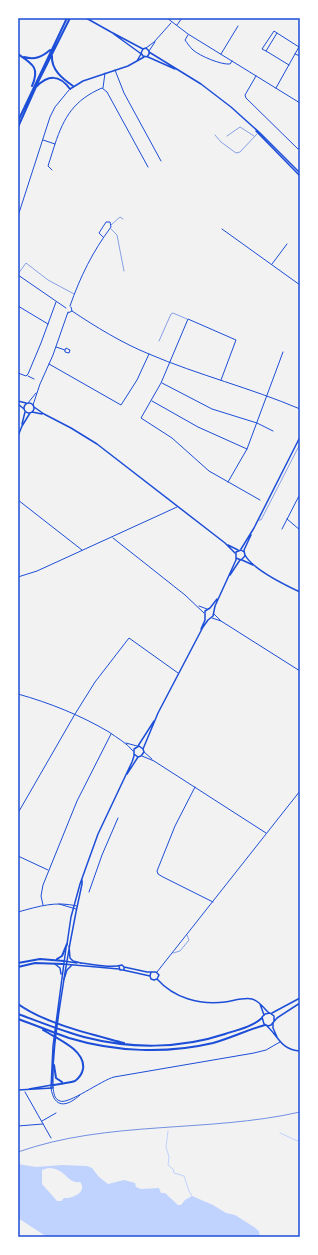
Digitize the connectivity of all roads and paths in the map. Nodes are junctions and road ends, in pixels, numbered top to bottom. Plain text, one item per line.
1 (68, 18) edge
2 (86, 18) edge
3 (167, 18) edge
4 (180, 18) edge
5 (172, 22) junction
6 (65, 26) junction
7 (177, 26) junction
8 (238, 26) dead end
9 (111, 32) junction
10 (277, 33) junction
11 (188, 34) junction
12 (154, 42) junction
13 (300, 46) edge
14 (53, 47) junction
15 (146, 48) junction
16 (143, 49) junction
17 (149, 51) junction
18 (266, 51) junction
19 (53, 52) junction
20 (141, 53) junction
21 (18, 54) edge
22 (295, 54) junction
23 (221, 55) junction
24 (21, 56) junction
25 (300, 56) edge
26 (145, 57) junction
27 (137, 61) junction
28 (232, 61) junction
29 (289, 65) junction
30 (175, 69) junction
31 (115, 70) junction
32 (105, 73) junction
33 (256, 76) junction
34 (73, 86) junction
35 (36, 88) junction
36 (102, 88) junction
37 (276, 88) junction
38 (70, 89) junction
39 (31, 91) junction
40 (300, 103) edge
41 (18, 121) edge
42 (251, 124) junction
43 (18, 127) edge
44 (258, 133) junction
45 (215, 135) dead end
46 (227, 136) dead end
47 (255, 136) junction
48 (42, 140) junction
49 (55, 144) junction
50 (300, 148) edge
51 (161, 161) dead end
52 (148, 167) dead end
53 (52, 170) dead end
54 (300, 173) edge
55 (300, 176) edge
56 (18, 216) edge
57 (123, 219) dead end
58 (111, 225) junction
59 (110, 228) junction
60 (222, 229) dead end
61 (103, 237) junction
62 (287, 244) dead end
63 (272, 265) junction
64 (124, 271) dead end
65 (18, 275) edge
66 (300, 286) edge
67 (74, 294) junction
68 (56, 302) junction
69 (18, 306) edge
70 (70, 306) junction
71 (66, 308) junction
72 (72, 311) junction
73 (68, 312) junction
74 (188, 319) junction
75 (48, 324) junction
76 (159, 341) dead end
77 (56, 347) junction
78 (65, 350) dead end
79 (283, 352) dead end
80 (149, 354) junction
81 (170, 362) junction
82 (49, 364) junction
83 (18, 373) edge
84 (27, 375) junction
85 (34, 378) dead end
86 (221, 380) junction
87 (161, 383) junction
88 (38, 390) junction
89 (267, 396) junction
90 (18, 401) edge
91 (151, 401) junction
92 (27, 403) junction
93 (18, 404) edge
94 (33, 406) junction
95 (300, 409) edge
96 (24, 410) junction
97 (30, 412) junction
98 (44, 414) junction
99 (257, 423) junction
100 (22, 426) junction
101 (273, 431) dead end
102 (18, 436) edge
103 (300, 438) edge
104 (300, 444) edge
105 (247, 449) junction
106 (227, 482) junction
107 (300, 495) edge
108 (18, 500) edge
109 (260, 500) dead end
110 (178, 507) junction
111 (287, 519) junction
112 (257, 521) junction
113 (254, 528) junction
114 (282, 529) dead end
115 (300, 530) edge
116 (112, 537) junction
117 (225, 543) junction
118 (82, 550) junction
119 (238, 550) junction
120 (244, 552) junction
121 (235, 553) junction
122 (245, 555) junction
123 (236, 558) junction
124 (242, 560) junction
125 (257, 567) junction
126 (18, 577) edge
127 (226, 582) junction
128 (300, 592) edge
129 (219, 595) junction
130 (197, 605) junction
131 (208, 609) junction
132 (214, 612) junction
133 (205, 614) junction
134 (211, 618) junction
135 (221, 621) junction
136 (199, 634) junction
137 (300, 671) edge
138 (178, 673) junction
139 (18, 694) edge
140 (158, 713) junction
141 (75, 714) junction
142 (111, 734) junction
143 (124, 742) junction
144 (137, 746) junction
145 (143, 749) junction
146 (133, 751) junction
147 (134, 754) junction
148 (140, 756) junction
149 (154, 761) junction
150 (122, 782) junction
151 (195, 787) junction
152 (300, 791) edge
153 (18, 813) edge
154 (118, 818) dead end
155 (267, 833) junction
156 (18, 856) edge
157 (49, 870) junction
158 (82, 880) junction
159 (89, 892) dead end
160 (213, 902) junction
161 (58, 903) junction
162 (42, 905) junction
163 (74, 905) junction
164 (77, 906) junction
165 (73, 908) junction
166 (76, 909) junction
167 (18, 912) edge
168 (187, 935) junction
169 (68, 945) junction
170 (173, 953) junction
171 (56, 960) junction
172 (18, 963) edge
173 (50, 963) junction
174 (65, 963) junction
175 (82, 963) junction
176 (73, 965) junction
177 (18, 966) edge
178 (119, 966) junction
179 (124, 967) junction
180 (119, 969) junction
181 (123, 970) junction
182 (151, 972) junction
183 (158, 972) junction
184 (150, 976) junction
185 (63, 979) junction
186 (157, 979) junction
187 (300, 998) edge
188 (259, 1002) junction
189 (300, 1003) edge
190 (18, 1004) edge
191 (270, 1013) junction
192 (18, 1014) edge
193 (264, 1014) junction
194 (262, 1018) junction
195 (18, 1019) edge
196 (274, 1022) junction
197 (266, 1025) junction
198 (37, 1026) junction
199 (277, 1037) junction
200 (54, 1039) junction
201 (280, 1042) junction
202 (131, 1045) junction
203 (300, 1051) edge
204 (54, 1065) junction
205 (65, 1083) junction
206 (52, 1086) junction
207 (18, 1090) edge
208 (25, 1092) dead end
209 (56, 1113) dead end
210 (42, 1121) junction
211 (43, 1124) junction
212 (18, 1126) edge
213 (51, 1138) dead end

1 - 6 highway
2 - 9 street
3 - 5 street
4 - 7 street
5 - 7 street
5 - 12 street
6 - 14 highway
6 - 19 highway
7 - 11 street
8 - 23 street
9 - 16 street
9 - 20 street
10 - 13 street
10 - 18 street
10 - 18 street
11 - 23 street
11 - 28 street
12 - 15 street
12 - 17 street
13 - 22 street
14 - 24 highway
14 - 39 highway
15 - 16 street
15 - 17 street
16 - 20 street
17 - 26 street
17 - 30 street
18 - 29 street
19 - 34 highway
19 - 35 highway
20 - 26 street
20 - 27 street
21 - 24 highway
22 - 25 street
22 - 29 street
23 - 28 street
24 - 39 highway
26 - 27 street
26 - 30 street
27 - 31 street
28 - 33 street
29 - 37 street
30 - 42 street
31 - 32 street
31 - 51 street
32 - 34 street
32 - 36 street
33 - 37 street
33 - 50 street
34 - 38 street
35 - 38 highway
35 - 43 highway
36 - 49 street
36 - 52 street
37 - 40 street
38 - 48 street
39 - 41 highway
42 - 44 street
42 - 54 street
44 - 47 lane
44 - 55 street
45 - 47 lane
46 - 47 lane
48 - 49 street
48 - 56 street
49 - 53 street
57 - 58 lane
58 - 59 street
58 - 61 street
59 - 61 street
59 - 64 lane
60 - 63 street
61 - 67 street
62 - 63 street
63 - 66 street
65 - 67 lane
65 - 68 street
67 - 70 street
68 - 71 street
68 - 75 street
69 - 75 street
70 - 71 street
70 - 72 street
71 - 73 street
72 - 73 street
72 - 80 street
73 - 77 street
74 - 76 lane
74 - 81 street
74 - 86 street
75 - 84 street
77 - 78 street
77 - 82 street
79 - 89 street
80 - 81 street
80 - 82 street
81 - 86 street
81 - 87 street
82 - 88 street
83 - 84 street
84 - 85 street
86 - 89 street
87 - 91 street
87 - 99 street
88 - 92 street
88 - 94 street
89 - 95 street
89 - 99 street
90 - 92 street
91 - 105 street
91 - 106 street
92 - 94 street
92 - 96 street
93 - 96 street
94 - 97 street
94 - 98 street
96 - 97 street
96 - 100 street
97 - 98 street
97 - 100 street
98 - 110 street
99 - 101 street
99 - 105 street
100 - 102 street
103 - 112 street
104 - 112 lane
105 - 106 street
106 - 109 street
107 - 111 street
108 - 118 street
110 - 116 street
110 - 117 street
111 - 114 street
111 - 115 street
112 - 113 street
113 - 119 street
113 - 120 street
116 - 118 street
116 - 130 street
117 - 119 street
117 - 121 street
118 - 126 street
119 - 120 street
119 - 121 street
120 - 122 street
121 - 123 street
122 - 124 street
122 - 125 street
123 - 124 street
123 - 127 street
124 - 125 street
124 - 127 street
125 - 128 street
127 - 129 street
129 - 131 street
129 - 132 street
130 - 131 street
130 - 133 street
131 - 132 street
131 - 133 street
132 - 134 street
132 - 135 street
133 - 134 street
133 - 136 street
134 - 135 street
134 - 136 street
135 - 137 street
136 - 138 street
138 - 140 street
138 - 141 street
139 - 141 street
140 - 144 street
140 - 145 street
141 - 142 street
141 - 153 street
142 - 143 street
142 - 157 street
143 - 144 street
143 - 146 street
144 - 145 street
144 - 146 street
145 - 148 street
145 - 149 street
146 - 147 street
147 - 148 street
147 - 150 street
148 - 149 street
148 - 150 street
149 - 151 street
150 - 158 street
151 - 155 street
151 - 160 street
152 - 155 street
154 - 159 street
155 - 160 street
156 - 157 street
157 - 162 street
158 - 163 street
158 - 164 street
160 - 168 street
161 - 162 street
161 - 163 street
161 - 165 street
162 - 167 street
163 - 164 street
163 - 165 street
164 - 166 street
165 - 166 street
165 - 169 street
166 - 169 street
168 - 170 street
168 - 170 lane
169 - 171 highway
169 - 174 street
169 - 175 street
170 - 183 street
171 - 172 highway
171 - 174 highway
173 - 174 highway
173 - 177 highway
173 - 185 street
174 - 175 street
174 - 176 street
174 - 185 street
175 - 178 street
176 - 180 street
176 - 185 street
178 - 179 street
178 - 180 street
179 - 181 street
179 - 182 street
180 - 181 street
181 - 184 street
182 - 183 street
182 - 184 street
183 - 186 street
184 - 186 street
185 - 200 street
186 - 188 street
187 - 191 street
188 - 191 street
188 - 193 street
189 - 196 street
190 - 202 highway
191 - 193 street
191 - 196 street
192 - 202 highway
193 - 194 street
194 - 197 street
194 - 202 highway
195 - 198 highway
196 - 197 street
196 - 199 street
197 - 198 highway
197 - 199 street
198 - 205 highway
199 - 201 street
200 - 204 street
200 - 206 street
201 - 203 street
201 - 206 street
204 - 205 highway
204 - 206 street
205 - 206 highway
206 - 207 street
208 - 210 street
209 - 210 street
210 - 211 street
211 - 212 street
211 - 213 street

